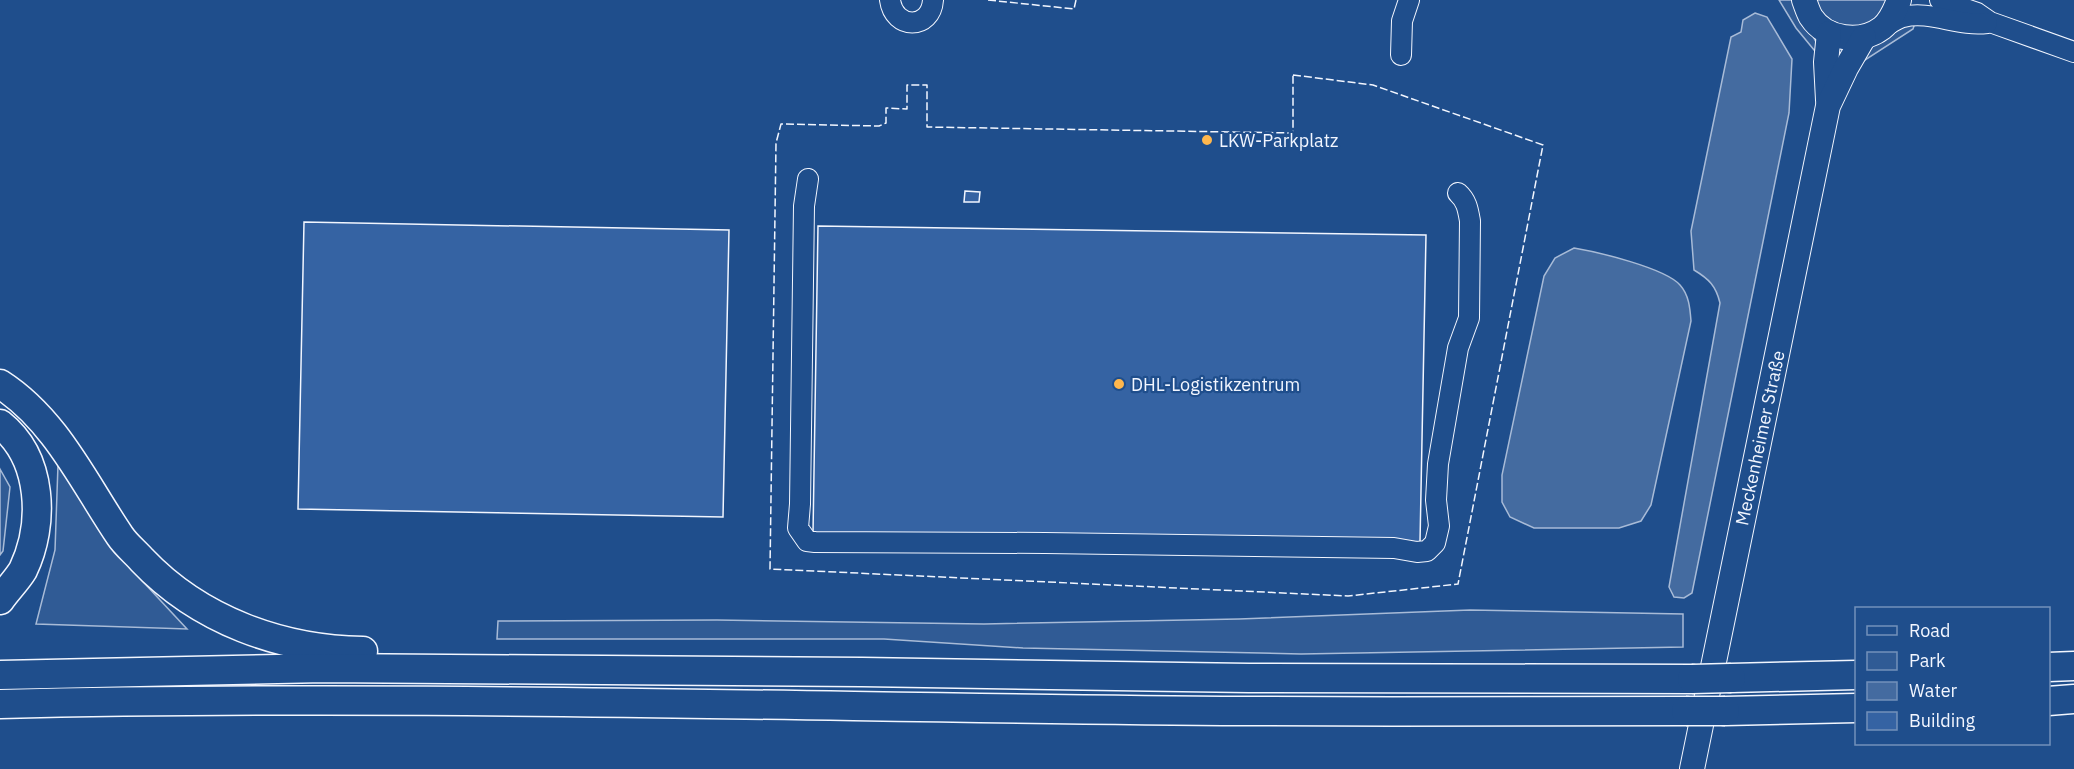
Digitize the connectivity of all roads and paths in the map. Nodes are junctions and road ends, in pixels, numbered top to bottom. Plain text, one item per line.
1 (890, 0) edge
2 (933, 0) edge
3 (1409, 0) edge
4 (1804, 0) edge
5 (1899, 0) edge
6 (1940, 0) edge
7 (1990, 22) junction
8 (1873, 32) junction
9 (1829, 33) junction
10 (2074, 52) edge
11 (1401, 55) dead end
12 (1828, 106) junction
13 (808, 179) dead end
14 (1458, 193) dead end
15 (0, 384) edge
16 (0, 424) edge
17 (0, 600) edge
18 (2074, 666) edge
19 (2050, 667) edge
20 (862, 672) junction
21 (0, 675) edge
22 (1855, 675) edge
23 (2074, 699) edge
24 (2050, 701) edge
25 (0, 704) edge
26 (1855, 708) edge
27 (1692, 769) edge

1 - 2 street
3 - 11 street
4 - 9 main road
5 - 8 main road, Meckenheimer Straße
6 - 7 street
7 - 8 street
7 - 10 street
8 - 9 main road
8 - 12 main road, Meckenheimer Straße
9 - 12 main road, Meckenheimer Straße
12 - 27 main road, Meckenheimer Straße
13 - 14 street
15 - 20 highway
16 - 17 highway
18 - 19 highway
20 - 21 highway
20 - 22 highway, bridge
23 - 24 highway
25 - 26 highway, bridge

